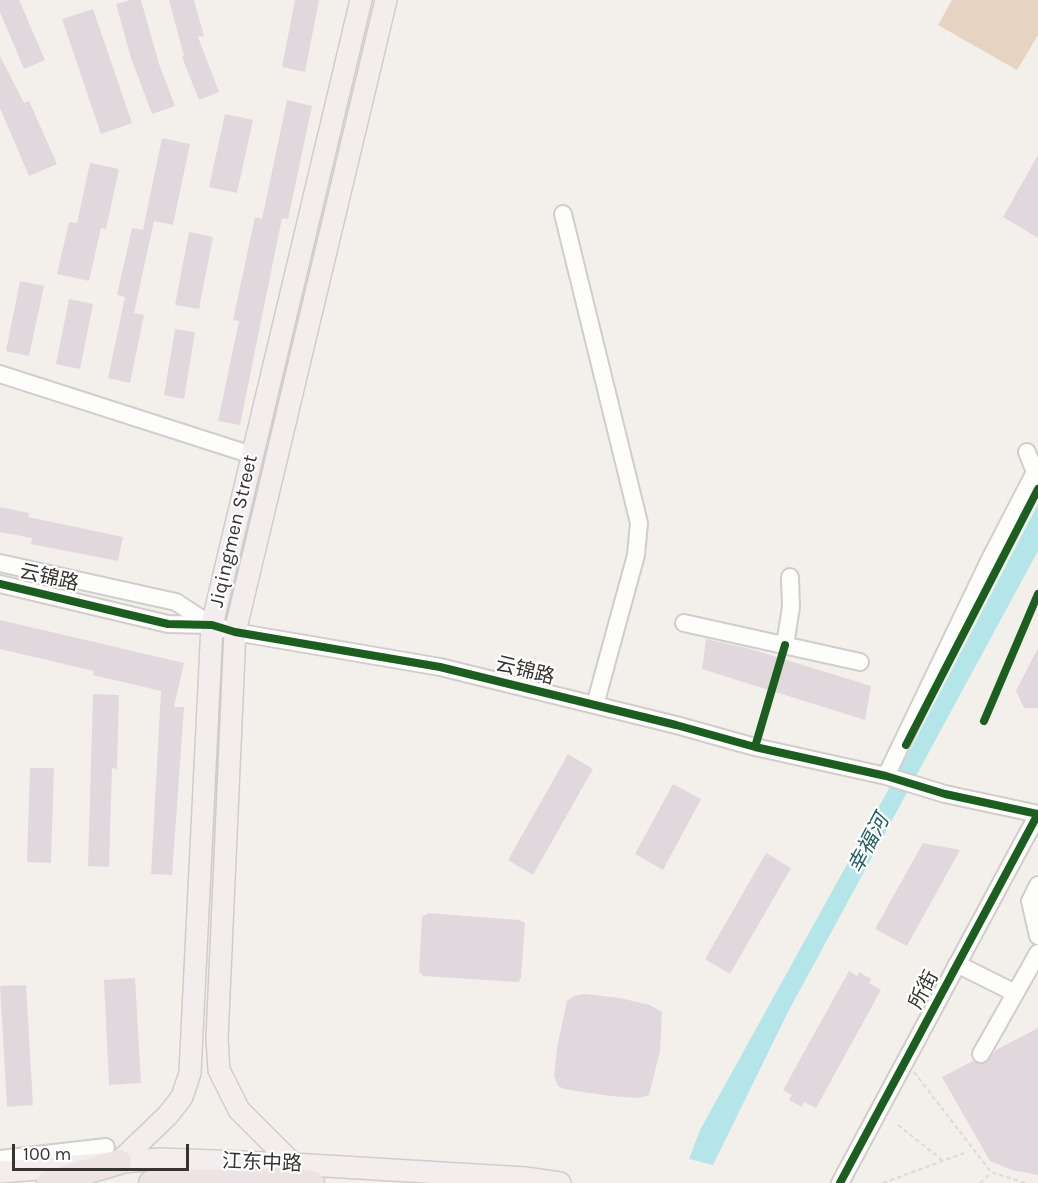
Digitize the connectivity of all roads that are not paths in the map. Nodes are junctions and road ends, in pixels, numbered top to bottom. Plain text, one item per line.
1 (361, 0) edge
2 (386, 0) edge
3 (563, 214) dead end
4 (0, 374) edge
5 (1027, 452) dead end
6 (252, 455) junction
7 (0, 563) edge
8 (790, 577) dead end
9 (0, 584) edge
10 (684, 623) dead end
11 (212, 626) junction
12 (235, 632) junction
13 (785, 645) junction
14 (860, 662) dead end
15 (595, 705) junction
16 (886, 776) junction
17 (1038, 814) edge
18 (1038, 885) edge
19 (1038, 932) edge
20 (1038, 953) edge
21 (957, 964) junction
22 (1015, 993) junction
23 (981, 1054) dead end
24 (113, 1155) junction
25 (0, 1159) edge
26 (293, 1164) junction
27 (0, 1172) edge
28 (50, 1183) edge
29 (151, 1183) edge
30 (312, 1183) edge
31 (560, 1183) edge
32 (840, 1183) edge

1 - 6 main road, Jiqingmen Street
2 - 12 main road, Jiqingmen Street
3 - 15 street
4 - 6 street
5 - 16 street
6 - 11 main road, Jiqingmen Street
7 - 11 street, 云锦路
8 - 13 street
9 - 11 street, 云锦路
10 - 13 street
11 - 12 street, 云锦路
11 - 24 main road, Jiqingmen Street
12 - 15 street, 云锦路
12 - 26 main road, Jiqingmen Street
13 - 14 street
15 - 16 street, 云锦路
16 - 17 street, 云锦路
17 - 21 street, 所街
18 - 19 street
20 - 22 street
21 - 22 street
21 - 32 street, 所街
22 - 23 street
24 - 25 street, 江东中路
24 - 26 main road, 江东中路
24 - 27 main road, 江东中路
24 - 28 highway
26 - 31 main road, 江东中路
29 - 30 highway

